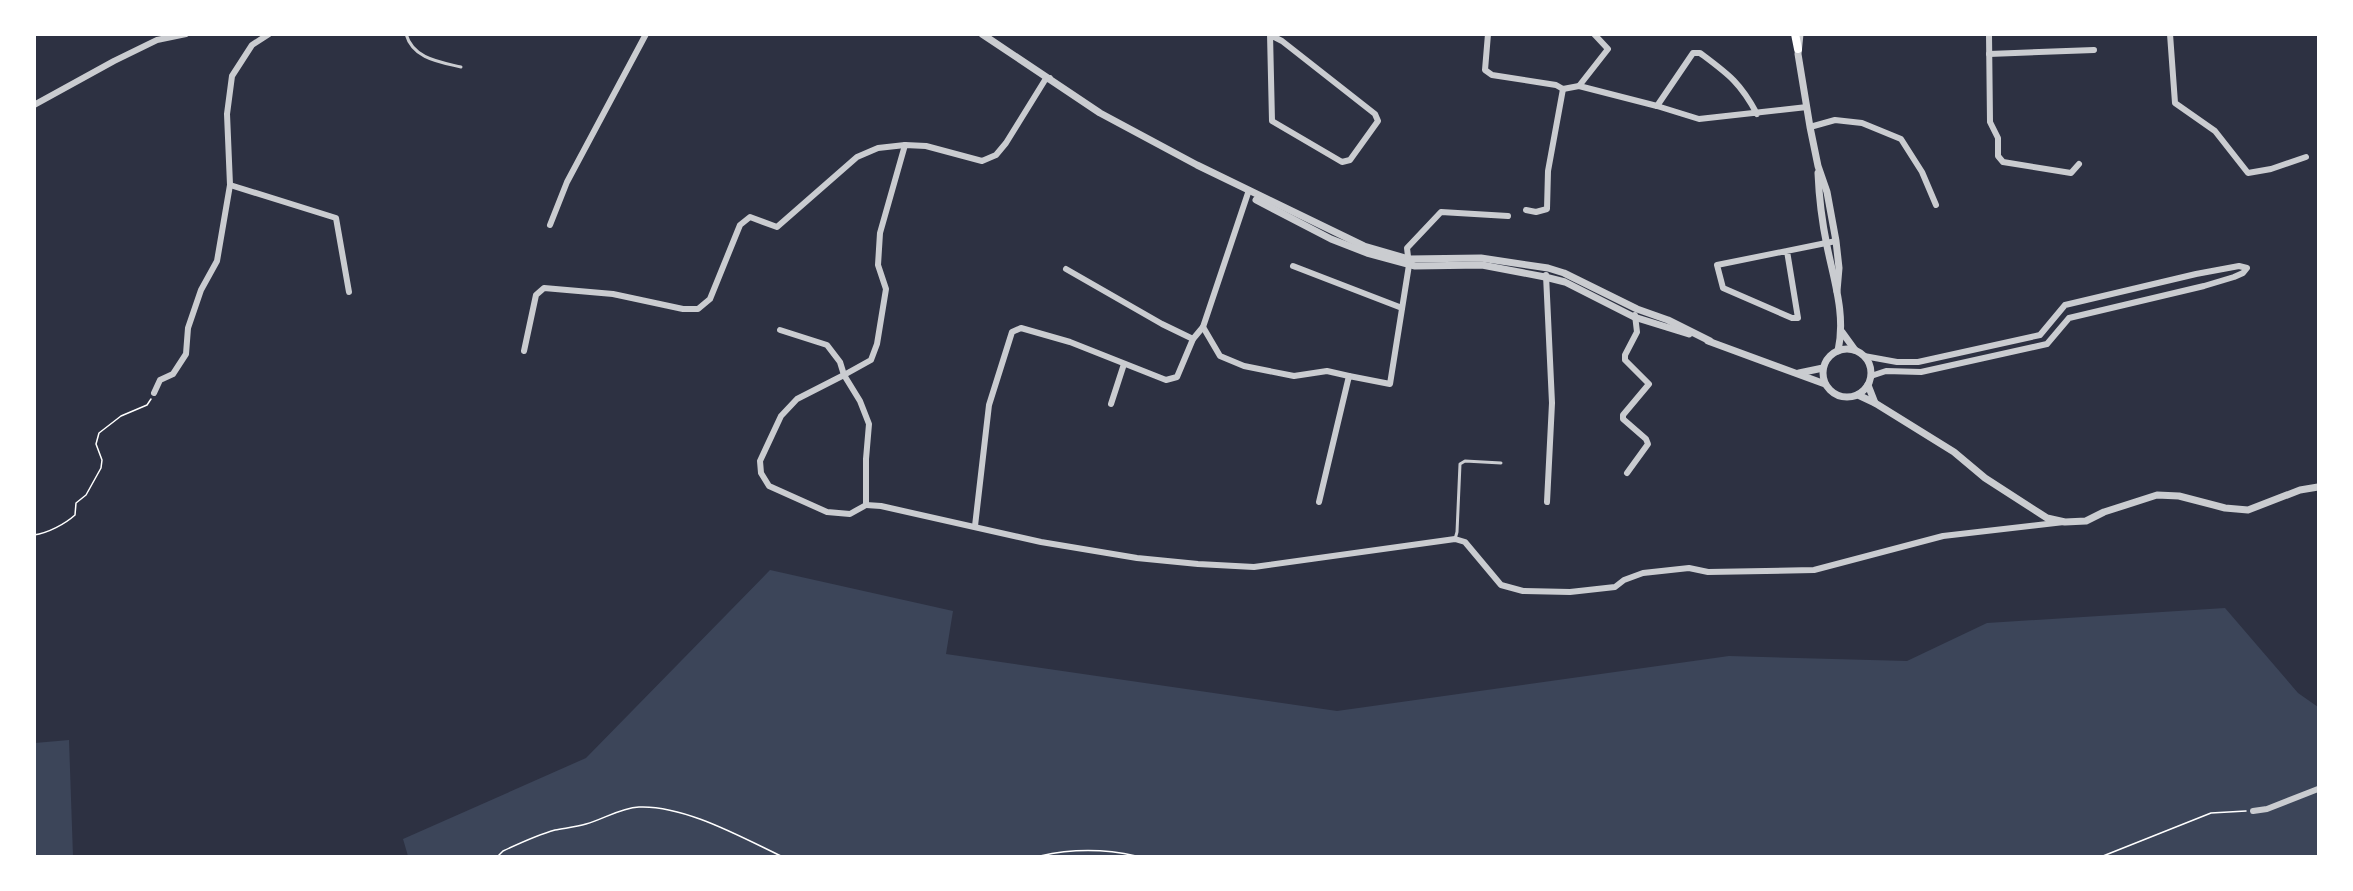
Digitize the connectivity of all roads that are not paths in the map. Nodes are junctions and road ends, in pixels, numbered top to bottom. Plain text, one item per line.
1 (186, 34) edge
2 (269, 34) edge
3 (406, 34) edge
4 (646, 34) edge
5 (982, 34) edge
6 (1488, 34) edge
7 (1594, 34) edge
8 (1795, 34) edge
9 (1800, 34) edge
10 (1989, 34) edge
11 (2170, 34) edge
12 (1270, 35) edge
13 (1798, 49) junction
14 (2094, 50) dead end
15 (1989, 54) junction
16 (461, 67) dead end
17 (1050, 78) junction
18 (1579, 86) junction
19 (1563, 89) junction
20 (34, 105) edge
21 (1657, 105) junction
22 (1807, 107) junction
23 (1757, 114) junction
24 (1810, 127) junction
25 (905, 145) junction
26 (2306, 157) dead end
27 (2079, 164) dead end
28 (1818, 166) junction
29 (230, 185) junction
30 (1247, 192) junction
31 (1936, 205) dead end
32 (1526, 210) dead end
33 (1508, 216) dead end
34 (550, 225) dead end
35 (1836, 241) junction
36 (1826, 243) junction
37 (1787, 251) junction
38 (1409, 262) junction
39 (1293, 266) dead end
40 (1548, 268) junction
41 (1066, 269) dead end
42 (1545, 277) junction
43 (1837, 291) junction
44 (349, 292) dead end
45 (1402, 308) junction
46 (1638, 309) junction
47 (1634, 317) junction
48 (1203, 327) junction
49 (780, 330) dead end
50 (1842, 332) junction
51 (1193, 339) junction
52 (1710, 341) junction
53 (1855, 350) junction
54 (524, 351) dead end
55 (1838, 351) junction
56 (1864, 356) junction
57 (1124, 364) junction
58 (1823, 368) junction
59 (1797, 374) junction
60 (844, 375) junction
61 (1349, 376) junction
62 (1871, 376) junction
63 (1825, 384) junction
64 (1868, 385) junction
65 (154, 393) road end
66 (1858, 395) junction
67 (1111, 404) dead end
68 (1875, 404) junction
69 (1501, 463) dead end
70 (1627, 473) dead end
71 (2319, 487) edge
72 (1319, 502) dead end
73 (1547, 502) dead end
74 (866, 505) junction
75 (2064, 522) junction
76 (975, 526) junction
77 (1455, 539) junction
78 (2319, 789) edge
79 (2253, 811) road end

1 - 20 street
2 - 29 street
3 - 16 lane
4 - 34 street
5 - 17 street
6 - 19 street
7 - 18 street
8 - 13 main road
9 - 13 street
10 - 15 street
11 - 26 street
12 - 12 street
13 - 22 street
14 - 15 street
15 - 27 street
17 - 25 street
17 - 30 street
18 - 19 street
18 - 21 street
19 - 32 street
21 - 23 street
21 - 23 street
22 - 23 street
22 - 24 street
24 - 28 street
24 - 31 street
25 - 54 street
25 - 60 street
28 - 35 street
28 - 36 street
29 - 44 street
29 - 65 street
30 - 38 street
30 - 48 street
33 - 38 street
35 - 36 street
35 - 43 street
36 - 37 street
36 - 43 street
37 - 37 street
38 - 40 street
38 - 42 street
38 - 45 street
39 - 45 street
40 - 42 street
40 - 46 street
41 - 51 street
42 - 47 street
42 - 73 street
43 - 50 street
45 - 61 street
46 - 47 street
46 - 52 street
47 - 52 street
47 - 70 street
48 - 51 street
48 - 61 street
49 - 60 street
50 - 53 street
50 - 55 street
51 - 57 street
52 - 59 street
53 - 55 street
53 - 56 street
55 - 58 street
56 - 62 street
56 - 62 street
57 - 67 street
57 - 76 street
58 - 59 street
58 - 63 street
59 - 63 street
60 - 74 street
60 - 74 street
61 - 72 street
62 - 64 street
63 - 66 street
64 - 66 street
64 - 68 street
66 - 68 street
68 - 75 street
69 - 77 lane
71 - 75 street
74 - 76 street
75 - 77 street
76 - 77 street
78 - 79 street

